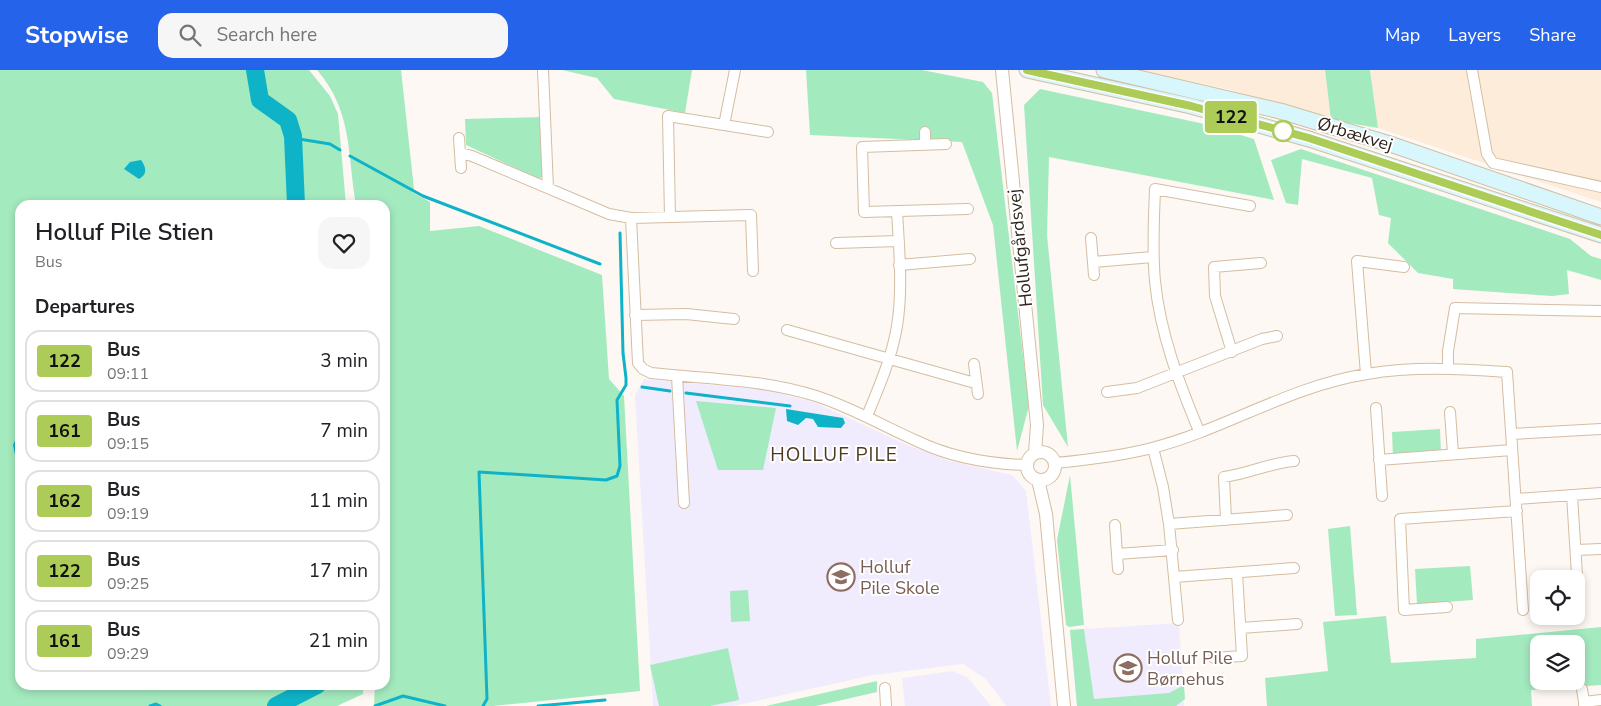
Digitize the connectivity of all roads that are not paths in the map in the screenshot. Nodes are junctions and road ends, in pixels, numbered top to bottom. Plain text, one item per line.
1 (543, 70) edge
2 (735, 70) edge
3 (1002, 70) edge
4 (1027, 70) edge
5 (1104, 70) edge
6 (1472, 70) edge
7 (724, 125) junction
8 (768, 132) dead end
9 (925, 132) dead end
10 (459, 138) dead end
11 (946, 144) dead end
12 (925, 145) junction
13 (461, 153) junction
14 (461, 168) dead end
15 (1601, 187) edge
16 (548, 188) junction
17 (1250, 206) dead end
18 (968, 209) dead end
19 (897, 211) junction
20 (670, 217) junction
21 (1601, 217) edge
22 (632, 218) junction
23 (1601, 234) edge
24 (1091, 238) dead end
25 (899, 241) junction
26 (836, 244) dead end
27 (1153, 257) junction
28 (970, 259) dead end
29 (1093, 262) junction
30 (1261, 263) dead end
31 (899, 266) junction
32 (1404, 267) dead end
33 (753, 271) dead end
34 (1094, 275) dead end
35 (1601, 311) edge
36 (636, 315) junction
37 (734, 319) dead end
38 (787, 330) dead end
39 (1277, 336) dead end
40 (1232, 352) junction
41 (888, 360) junction
42 (974, 364) dead end
43 (1448, 368) junction
44 (1176, 374) junction
45 (1366, 374) junction
46 (677, 376) junction
47 (1107, 392) dead end
48 (1376, 408) dead end
49 (1450, 412) dead end
50 (867, 416) junction
51 (1601, 429) edge
52 (1199, 431) junction
53 (1512, 434) junction
54 (1153, 448) junction
55 (1512, 450) junction
56 (1040, 453) junction
57 (1453, 454) junction
58 (1379, 460) junction
59 (1294, 461) dead end
60 (1055, 463) junction
61 (1027, 465) junction
62 (1043, 479) junction
63 (1601, 493) edge
64 (1572, 495) junction
65 (1382, 496) dead end
66 (1516, 498) junction
67 (684, 503) dead end
68 (1517, 512) junction
69 (1287, 516) dead end
70 (1226, 520) junction
71 (1169, 524) junction
72 (1115, 525) dead end
73 (1601, 548) edge
74 (1172, 550) junction
75 (1576, 550) junction
76 (1117, 554) junction
77 (1294, 568) dead end
78 (1118, 569) dead end
79 (1578, 570) edge
80 (1237, 573) junction
81 (1174, 577) junction
82 (1447, 607) dead end
83 (1523, 610) dead end
84 (1178, 620) dead end
85 (1297, 624) dead end
86 (1241, 628) junction
87 (1214, 658) dead end
88 (885, 688) dead end
89 (1582, 690) edge
90 (1601, 700) edge
91 (1584, 704) edge
92 (886, 706) edge
93 (1064, 706) edge

1 - 16 street
2 - 7 street
3 - 56 street, Hollufgårdsvej
4 - 23 main road, Ørbækvej
5 - 21 main road, Ørbækvej
6 - 15 street
7 - 8 street
7 - 20 street
9 - 12 street
10 - 13 street
11 - 12 street
12 - 19 street
13 - 14 street
13 - 16 street
16 - 22 street
17 - 27 street
18 - 19 street
19 - 25 street
20 - 22 street
20 - 33 street
22 - 36 street
24 - 29 street
25 - 26 street
25 - 31 street
27 - 29 street
27 - 44 street
28 - 31 street
29 - 34 street
30 - 40 street
31 - 41 street
32 - 45 street
35 - 43 street
36 - 37 street
36 - 46 street
38 - 41 street
39 - 40 street
40 - 44 street
41 - 42 street
41 - 50 street
43 - 45 street
43 - 53 street
44 - 47 street
44 - 52 street
45 - 52 street
46 - 50 street
46 - 67 street
48 - 58 street
49 - 57 street
50 - 61 street
51 - 53 street
52 - 54 street
53 - 55 street
54 - 60 street
54 - 71 street
55 - 57 street
55 - 66 street
56 - 60 street
56 - 61 street
57 - 58 street
58 - 65 street
59 - 70 street
60 - 62 street
61 - 62 street
62 - 93 street
63 - 64 street
64 - 66 street
64 - 75 street
66 - 68 street
68 - 82 street
68 - 83 street
69 - 70 street
70 - 71 street
71 - 74 street
72 - 76 street
73 - 75 street
74 - 76 street
74 - 81 street
75 - 79 street
76 - 78 street
77 - 80 street
80 - 81 street
80 - 86 street
81 - 84 street
85 - 86 street
86 - 87 street
88 - 92 street
89 - 91 street
90 - 91 street

